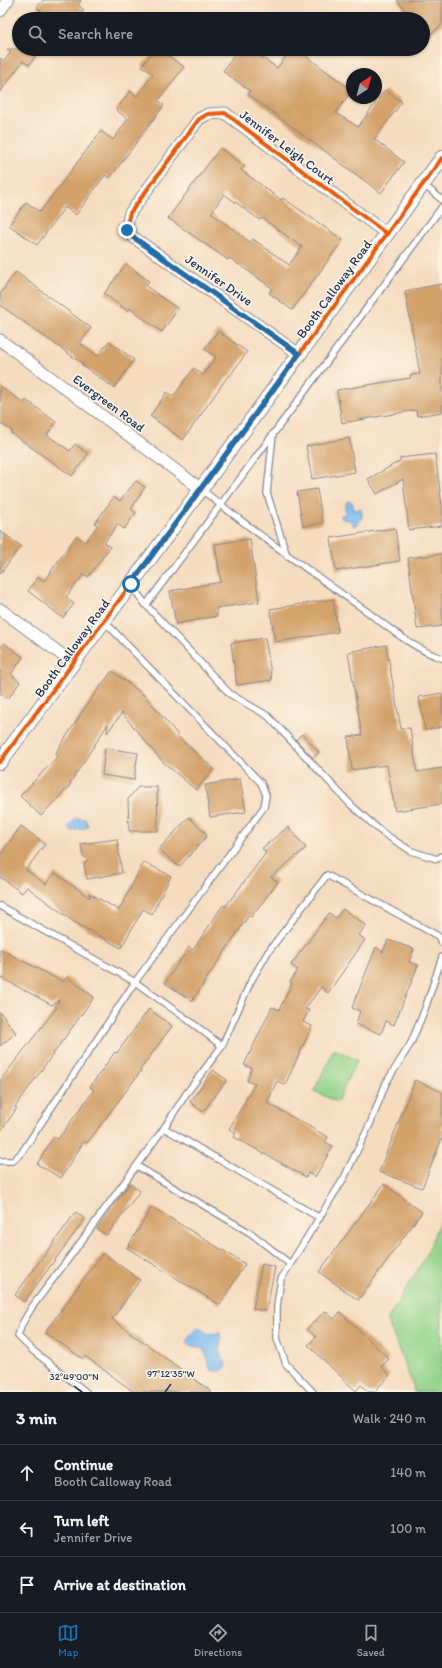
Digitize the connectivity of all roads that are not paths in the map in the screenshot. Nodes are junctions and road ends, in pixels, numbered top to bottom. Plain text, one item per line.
1 (8, 0) edge
2 (0, 11) edge
3 (442, 158) edge
4 (423, 184) junction
5 (442, 200) edge
6 (442, 207) edge
7 (126, 226) joint
8 (387, 234) junction
9 (0, 340) edge
10 (299, 354) junction
11 (273, 434) junction
12 (201, 489) junction
13 (221, 506) junction
14 (287, 556) junction
15 (131, 584) junction
16 (146, 605) junction
17 (0, 609) edge
18 (104, 621) junction
19 (442, 658) edge
20 (73, 663) junction
21 (0, 762) edge
22 (442, 856) edge
23 (0, 906) edge
24 (442, 942) edge
25 (442, 956) edge
26 (135, 982) junction
27 (222, 1046) junction
28 (164, 1128) junction
29 (0, 1161) edge
30 (136, 1166) junction
31 (320, 1218) junction
32 (290, 1264) junction
33 (86, 1392) edge
34 (313, 1392) edge

1 - 2 street
3 - 4 street, Booth Calloway Road
4 - 5 lane
4 - 8 street, Booth Calloway Road
6 - 11 lane
7 - 8 street, Jennifer Leigh Court
7 - 10 street, Jennifer Drive
8 - 10 street, Booth Calloway Road
9 - 12 street, Evergreen Road
10 - 12 street, Booth Calloway Road
11 - 13 lane
11 - 14 lane
12 - 13 lane
12 - 15 street, Booth Calloway Road
13 - 14 lane
13 - 16 lane
14 - 19 lane
15 - 16 lane
15 - 18 street, Booth Calloway Road
16 - 22 lane
17 - 20 street
18 - 20 street, Booth Calloway Road
18 - 26 lane
20 - 21 street, Booth Calloway Road
23 - 26 lane
24 - 27 lane
25 - 31 lane
26 - 27 lane
26 - 29 lane
27 - 28 lane
28 - 30 lane
28 - 31 lane
30 - 32 lane
30 - 33 lane
31 - 32 lane
32 - 34 lane

